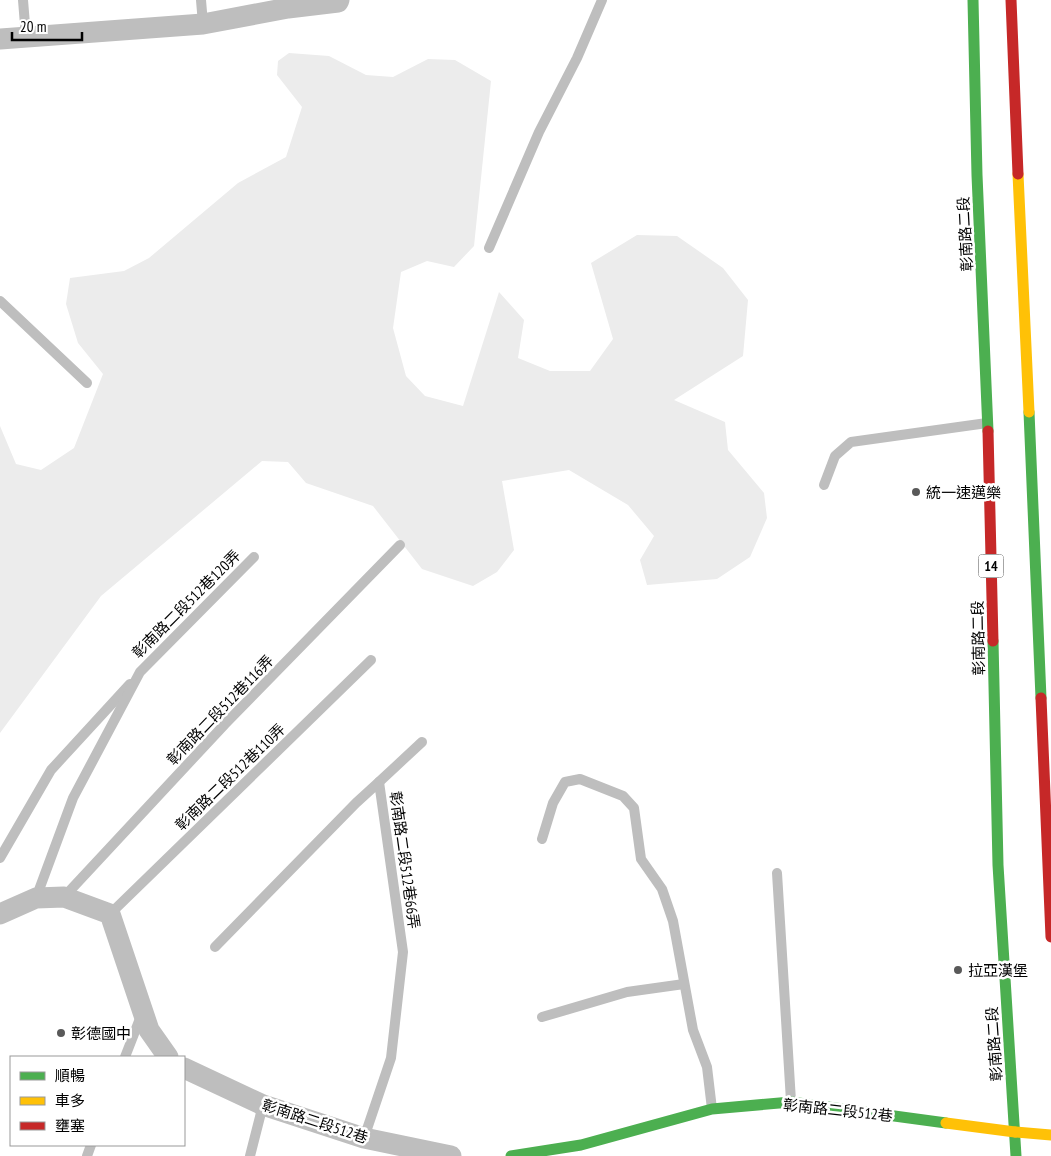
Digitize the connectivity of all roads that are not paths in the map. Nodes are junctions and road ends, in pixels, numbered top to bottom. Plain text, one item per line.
1 (23, 0) edge
2 (201, 0) edge
3 (339, 0) edge
4 (602, 0) edge
5 (973, 0) edge
6 (1011, 0) edge
7 (288, 4) edge
8 (203, 24) junction
9 (26, 37) junction
10 (0, 39) edge
11 (489, 248) dead end
12 (0, 301) edge
13 (87, 383) dead end
14 (988, 423) junction
15 (824, 485) dead end
16 (400, 545) dead end
17 (254, 557) dead end
18 (371, 660) dead end
19 (140, 672) junction
20 (422, 742) dead end
21 (379, 782) junction
22 (542, 839) dead end
23 (0, 858) edge
24 (777, 873) dead end
25 (64, 897) junction
26 (36, 898) junction
27 (0, 914) edge
28 (110, 914) junction
29 (1051, 937) edge
30 (215, 947) dead end
31 (684, 984) junction
32 (143, 1011) junction
33 (542, 1018) dead end
34 (125, 1056) edge
35 (167, 1056) edge
36 (185, 1068) edge
37 (792, 1102) junction
38 (264, 1105) junction
39 (712, 1109) junction
40 (1015, 1132) junction
41 (1051, 1135) edge
42 (364, 1138) junction
43 (250, 1156) edge
44 (451, 1156) edge
45 (511, 1156) edge
46 (1016, 1156) edge

1 - 9 lane
2 - 8 lane
3 - 7 street
4 - 11 lane
5 - 14 main road, 彰南路二段 / 14
6 - 29 main road
7 - 8 street
8 - 9 street
9 - 10 street
12 - 13 lane
14 - 15 lane
14 - 40 main road, 彰南路二段 / 14
16 - 25 lane, 彰南路二段512巷116弄
17 - 19 lane, 彰南路二段512巷120弄
18 - 28 lane, 彰南路二段512巷110弄
19 - 23 lane, 彰南路二段512巷120弄
19 - 26 lane, 彰南路二段512巷120弄
20 - 21 lane
21 - 30 lane, 彰南路二段512巷66弄
21 - 42 lane, 彰南路二段512巷66弄
22 - 31 lane
24 - 37 lane
25 - 26 street
25 - 28 street
26 - 27 street
28 - 32 street
31 - 33 lane
31 - 39 lane
32 - 34 lane
32 - 35 street
36 - 38 street, 彰南路二段512巷
37 - 39 main road, 彰南路二段512巷
37 - 40 main road, 彰南路二段512巷
38 - 42 street, 彰南路二段512巷
38 - 43 lane
39 - 45 main road, 彰南路二段512巷
40 - 41 main road, 彰南路二段512巷
40 - 46 main road, 彰南路二段 / 14
42 - 44 street, 彰南路二段512巷

